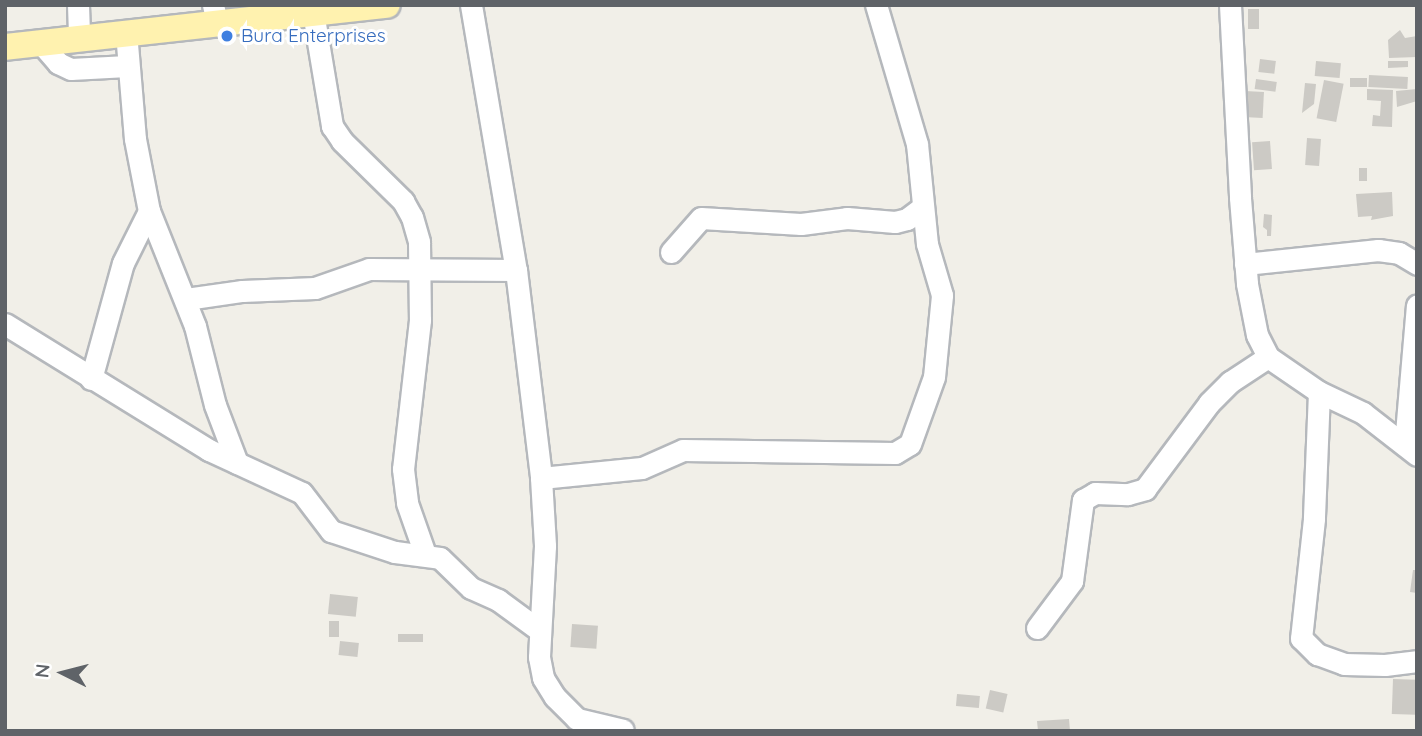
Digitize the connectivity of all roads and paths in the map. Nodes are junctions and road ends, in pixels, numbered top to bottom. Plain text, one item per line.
1 (78, 5) edge
2 (387, 5) edge
3 (471, 5) edge
4 (876, 5) edge
5 (1230, 5) edge
6 (313, 12) junction
7 (215, 14) edge
8 (126, 32) junction
9 (79, 37) junction
10 (40, 42) junction
11 (5, 47) edge
12 (127, 66) junction
13 (923, 207) junction
14 (149, 211) junction
15 (671, 252) dead end
16 (1245, 264) junction
17 (1417, 264) edge
18 (421, 270) junction
19 (516, 270) junction
20 (186, 299) junction
21 (1417, 306) edge
22 (5, 324) edge
23 (1268, 357) junction
24 (91, 379) junction
25 (1319, 392) junction
26 (1411, 450) edge
27 (237, 463) junction
28 (541, 478) junction
29 (425, 554) junction
30 (1037, 628) dead end
31 (539, 630) junction
32 (1417, 661) edge
33 (623, 730) edge

1 - 9 street
2 - 6 main road
3 - 19 street
4 - 13 street
5 - 16 street
6 - 7 main road
6 - 18 street
7 - 8 main road
8 - 9 main road
8 - 12 street
9 - 10 main road
10 - 11 main road
10 - 12 street
12 - 14 street
13 - 15 street
13 - 28 street
14 - 20 street
14 - 24 street
16 - 17 street
16 - 23 street
18 - 19 street
18 - 20 street
18 - 29 street
19 - 28 street
20 - 27 street
21 - 26 street
22 - 24 street
23 - 25 street
23 - 30 street
24 - 27 street
25 - 26 street
25 - 32 street
27 - 29 street
28 - 31 street
29 - 31 street
31 - 33 street

